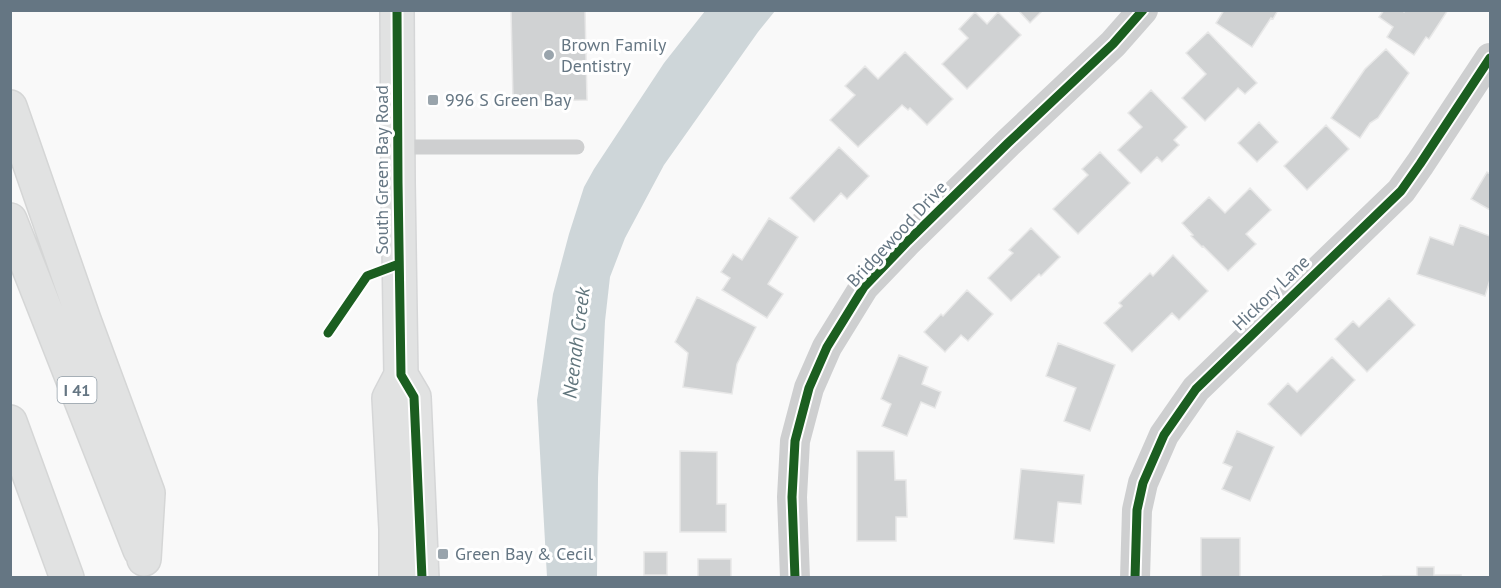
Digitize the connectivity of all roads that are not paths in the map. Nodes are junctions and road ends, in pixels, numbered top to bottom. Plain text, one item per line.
1 (397, 10) edge
2 (1143, 10) edge
3 (1491, 58) edge
4 (10, 107) edge
5 (397, 147) junction
6 (577, 147) dead end
7 (10, 220) edge
8 (395, 386) junction
9 (10, 422) edge
10 (147, 568) edge
11 (67, 578) edge
12 (373, 578) edge
13 (396, 578) edge
14 (422, 578) edge
15 (795, 578) edge
16 (1135, 578) edge

1 - 5 main road, South Green Bay Road
2 - 15 street, Bridgewood Drive
3 - 16 street, Hickory Lane
4 - 10 main road
5 - 6 lane
5 - 8 main road, South Green Bay Road
7 - 10 main road, I 41
8 - 12 main road
8 - 13 main road, South Green Bay Road
8 - 14 main road, South Green Bay Road
9 - 11 main road

